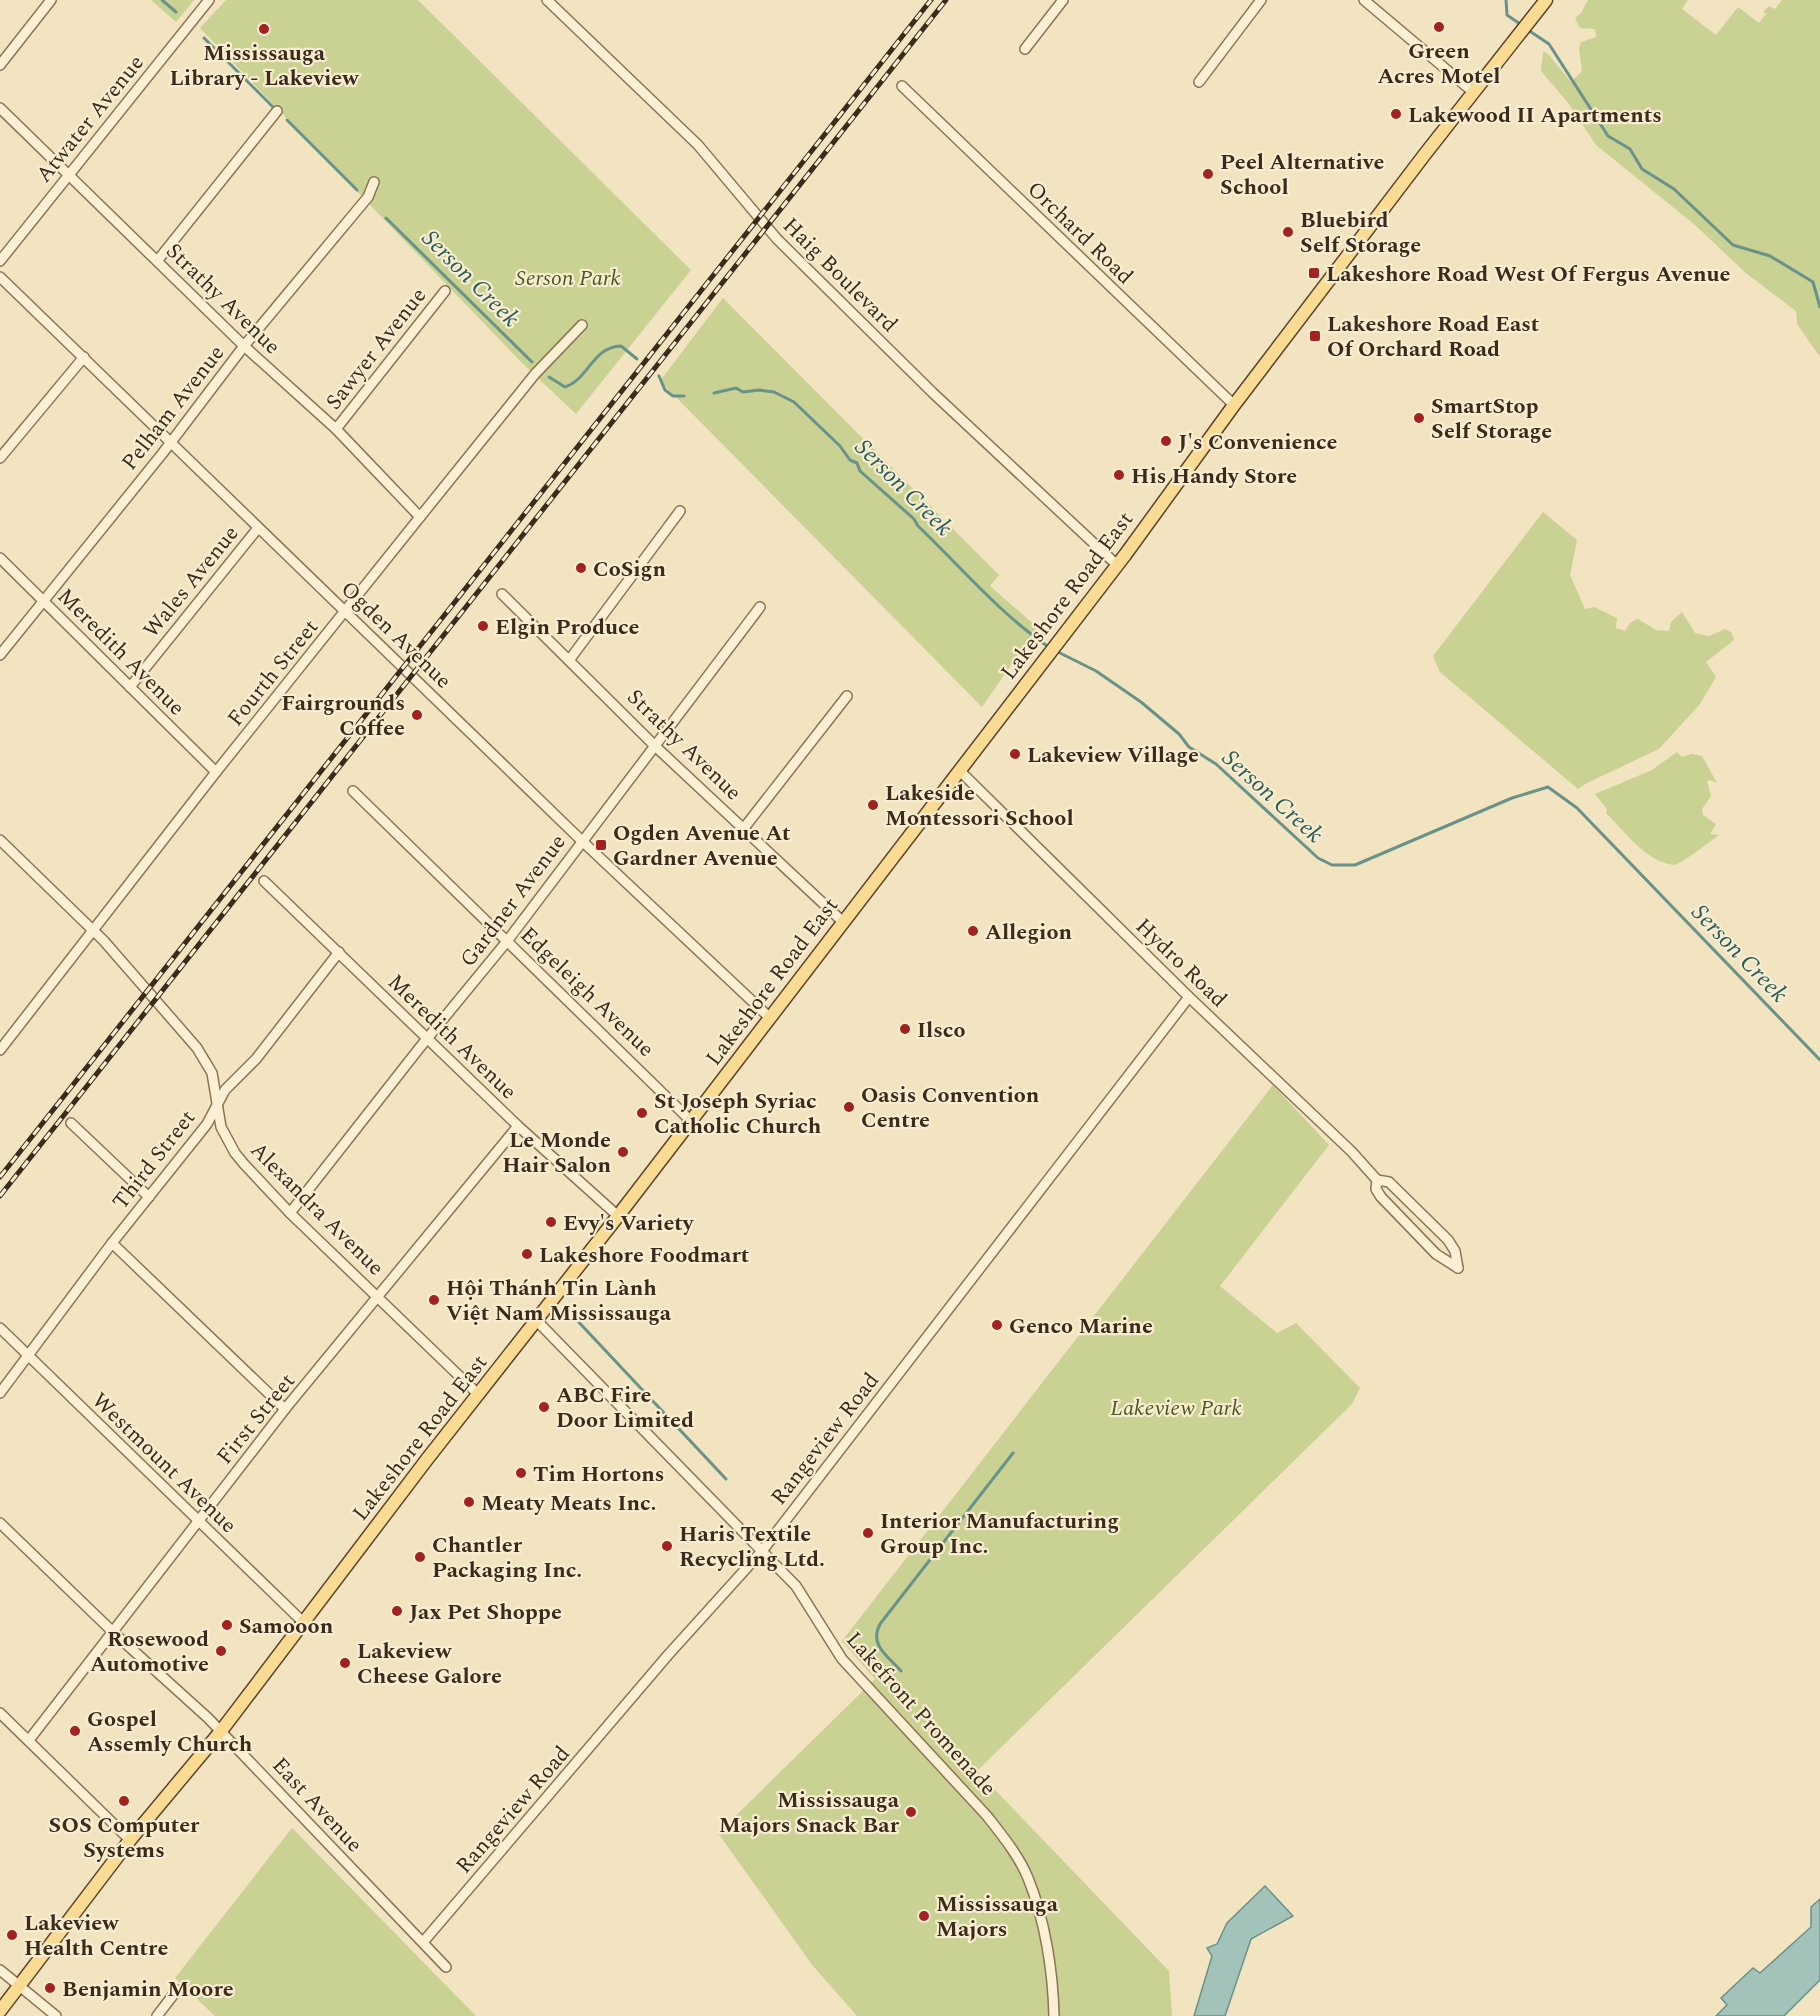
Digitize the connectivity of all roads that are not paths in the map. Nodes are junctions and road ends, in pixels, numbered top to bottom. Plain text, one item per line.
1 (51, 0) edge
2 (209, 0) edge
3 (548, 0) edge
4 (1063, 0) edge
5 (1261, 0) edge
6 (1364, 0) edge
7 (1543, 4) edge
8 (1025, 49) dead end
9 (0, 65) edge
10 (1199, 82) dead end
11 (902, 86) dead end
12 (1473, 92) junction
13 (0, 108) edge
14 (277, 111) dead end
15 (67, 176) junction
16 (374, 182) dead end
17 (158, 260) junction
18 (0, 261) edge
19 (0, 277) edge
20 (445, 291) dead end
21 (582, 325) dead end
22 (244, 346) junction
23 (84, 357) junction
24 (1234, 405) junction
25 (336, 429) junction
26 (171, 442) junction
27 (0, 458) edge
28 (680, 511) dead end
29 (420, 517) junction
30 (258, 528) junction
31 (0, 558) edge
32 (1117, 565) junction
33 (502, 594) dead end
34 (43, 600) junction
35 (760, 607) dead end
36 (345, 612) junction
37 (0, 655) edge
38 (570, 659) junction
39 (130, 687) junction
40 (848, 696) dead end
41 (656, 747) junction
42 (960, 771) junction
43 (216, 772) junction
44 (352, 791) dead end
45 (744, 828) junction
46 (0, 840) edge
47 (582, 840) junction
48 (264, 881) dead end
49 (842, 921) junction
50 (93, 930) junction
51 (508, 940) junction
52 (339, 952) junction
53 (1189, 997) junction
54 (769, 1017) junction
55 (428, 1039) junction
56 (0, 1050) edge
57 (217, 1103) junction
58 (691, 1121) junction
59 (71, 1123) dead end
60 (518, 1126) junction
61 (1377, 1180) junction
62 (149, 1197) junction
63 (290, 1213) junction
64 (618, 1216) junction
65 (112, 1243) junction
66 (380, 1297) junction
67 (537, 1320) junction
68 (0, 1328) edge
69 (29, 1356) junction
70 (0, 1393) edge
71 (479, 1395) junction
72 (285, 1409) junction
73 (198, 1521) junction
74 (0, 1523) edge
75 (762, 1551) junction
76 (304, 1623) junction
77 (114, 1633) junction
78 (0, 1713) edge
79 (221, 1731) junction
80 (29, 1740) junction
81 (130, 1840) junction
82 (424, 1941) junction
83 (447, 1967) dead end
84 (0, 1970) edge
85 (18, 1985) junction
86 (177, 1990) dead end
87 (0, 2011) edge
88 (56, 2016) edge
89 (157, 2016) edge
90 (1054, 2016) edge

1 - 9 street
2 - 15 street, Atwater Avenue
3 - 32 street, Haig Boulevard
4 - 8 street
5 - 10 street
6 - 12 street
7 - 12 main road, Lakeshore Road East
11 - 24 street, Orchard Road
12 - 24 main road, Lakeshore Road East
13 - 15 street, Strathy Avenue
14 - 17 street
15 - 17 street, Strathy Avenue
15 - 18 street, Atwater Avenue
16 - 22 street, Pelham Avenue
17 - 22 street, Strathy Avenue
19 - 23 street, Ogden Avenue
20 - 25 street, Sawyer Avenue
21 - 29 street, Fourth Street
22 - 25 street, Strathy Avenue
22 - 26 street, Pelham Avenue
23 - 26 street, Ogden Avenue
23 - 27 street
24 - 32 main road, Lakeshore Road East
25 - 29 street, Strathy Avenue
26 - 30 street, Ogden Avenue
26 - 34 street, Pelham Avenue
28 - 38 street
29 - 36 street, Fourth Street
30 - 36 street, Ogden Avenue
30 - 39 street, Wales Avenue
31 - 34 street, Meredith Avenue
32 - 42 main road, Lakeshore Road East
33 - 38 street, Strathy Avenue
34 - 37 street, Pelham Avenue
34 - 39 street, Meredith Avenue
35 - 41 street, Gardner Avenue
36 - 43 street, Fourth Street
36 - 47 street, Ogden Avenue
38 - 41 street, Strathy Avenue
39 - 43 street, Meredith Avenue
40 - 45 street
41 - 45 street, Strathy Avenue
41 - 47 street, Gardner Avenue
42 - 49 main road, Lakeshore Road East
42 - 53 street, Hydro Road
43 - 50 street, Fourth Street
44 - 51 street, Edgeleigh Avenue
45 - 49 street, Strathy Avenue
46 - 50 street, Alexandra Avenue
47 - 51 street, Gardner Avenue
47 - 54 street, Ogden Avenue
48 - 52 street, Meredith Avenue
49 - 54 main road, Lakeshore Road East
50 - 56 street, Fourth Street
50 - 57 street, Alexandra Avenue
51 - 55 street, Gardner Avenue
51 - 58 street, Edgeleigh Avenue
52 - 55 street, Meredith Avenue
52 - 57 street, Third Street
53 - 61 street, Hydro Road
53 - 75 street, Rangeview Road
54 - 58 main road, Lakeshore Road East
55 - 60 street, Meredith Avenue
55 - 63 street, Gardner Avenue
57 - 62 street, Third Street
57 - 63 street, Alexandra Avenue
58 - 64 main road, Lakeshore Road East
59 - 62 street
60 - 64 street, Meredith Avenue
60 - 66 street, First Street
61 - 61 street
62 - 65 street, Third Street
63 - 66 street, Alexandra Avenue
64 - 67 main road, Lakeshore Road East
65 - 69 street, Third Street
65 - 72 street
66 - 71 street, Alexandra Avenue
66 - 72 street, First Street
67 - 71 main road, Lakeshore Road East
67 - 75 street, Lakefront Promenade
68 - 69 street, Westmount Avenue
69 - 70 street, Third Street
69 - 73 street, Westmount Avenue
71 - 76 main road, Lakeshore Road East
72 - 73 street, First Street
73 - 76 street, Westmount Avenue
73 - 77 street, First Street
74 - 77 street, East Avenue
75 - 82 street, Rangeview Road
75 - 90 street, Lakefront Promenade
76 - 79 main road, Lakeshore Road East
77 - 79 street, East Avenue
77 - 80 street, First Street
78 - 80 street
79 - 81 main road, Lakeshore Road East
79 - 82 street, East Avenue
80 - 81 street
81 - 85 main road, Lakeshore Road East
82 - 83 street, East Avenue
84 - 85 street
85 - 87 main road, Lakeshore Road East
85 - 88 street
86 - 89 street

